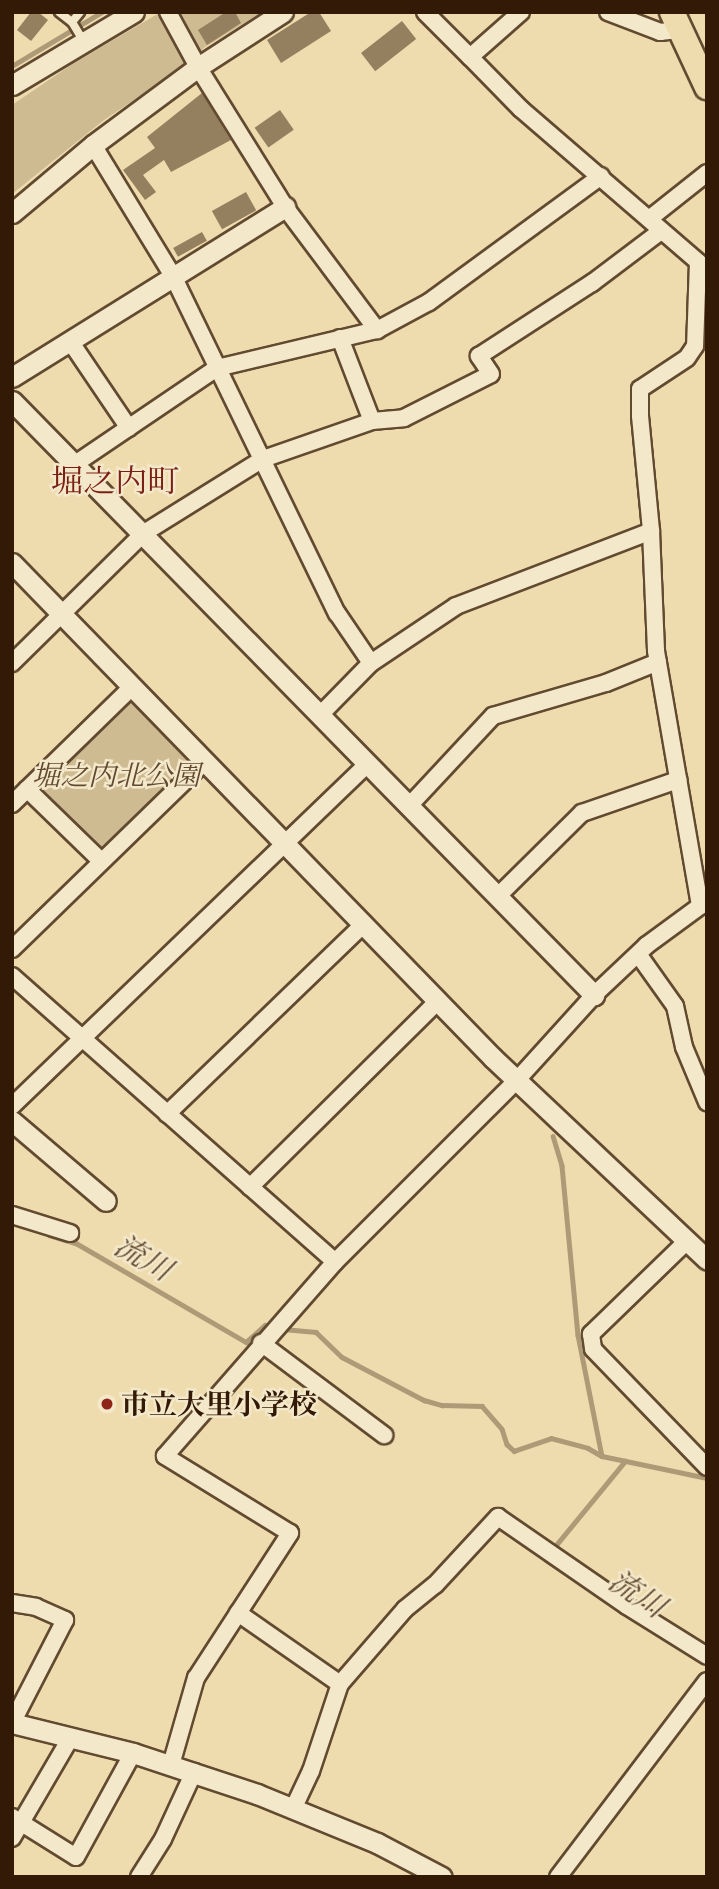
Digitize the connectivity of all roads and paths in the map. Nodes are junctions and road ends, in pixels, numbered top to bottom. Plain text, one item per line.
1 (59, 12) edge
2 (80, 12) edge
3 (134, 12) edge
4 (168, 12) edge
5 (283, 12) edge
6 (425, 12) edge
7 (521, 12) edge
8 (608, 12) edge
9 (676, 21) edge
10 (76, 30) junction
11 (470, 57) junction
12 (198, 67) junction
13 (12, 85) edge
14 (707, 87) edge
15 (93, 145) junction
16 (707, 173) edge
17 (601, 176) junction
18 (285, 207) junction
19 (12, 213) edge
20 (649, 219) junction
21 (661, 231) junction
22 (702, 265) edge
23 (173, 276) junction
24 (377, 330) junction
25 (341, 338) junction
26 (70, 341) junction
27 (217, 368) junction
28 (12, 377) edge
29 (12, 401) edge
30 (372, 421) junction
31 (129, 428) junction
32 (263, 459) junction
33 (75, 464) junction
34 (651, 531) junction
35 (144, 533) junction
36 (12, 563) edge
37 (62, 613) junction
38 (12, 663) edge
39 (371, 663) junction
40 (657, 663) junction
41 (132, 686) junction
42 (320, 715) junction
43 (205, 761) junction
44 (368, 764) junction
45 (677, 780) junction
46 (27, 789) junction
47 (12, 804) edge
48 (409, 806) junction
49 (286, 844) junction
50 (101, 861) junction
51 (498, 896) junction
52 (703, 903) edge
53 (364, 924) junction
54 (12, 948) edge
55 (638, 954) junction
56 (12, 976) edge
57 (594, 995) junction
58 (438, 1001) junction
59 (83, 1039) junction
60 (517, 1080) junction
61 (707, 1102) edge
62 (12, 1106) edge
63 (167, 1114) junction
64 (12, 1121) edge
65 (250, 1187) junction
66 (106, 1201) dead end
67 (12, 1215) edge
68 (70, 1233) dead end
69 (687, 1241) junction
70 (707, 1260) edge
71 (335, 1262) junction
72 (269, 1335) junction
73 (384, 1435) dead end
74 (707, 1467) edge
75 (12, 1602) edge
76 (238, 1613) junction
77 (707, 1656) edge
78 (707, 1681) edge
79 (340, 1684) junction
80 (702, 1699) edge
81 (12, 1723) edge
82 (71, 1737) junction
83 (133, 1753) junction
84 (171, 1765) junction
85 (194, 1772) junction
86 (293, 1808) junction
87 (17, 1820) edge
88 (12, 1838) edge
89 (139, 1877) edge
90 (442, 1877) edge
91 (558, 1877) edge

1 - 10 lane
2 - 10 lane
3 - 10 street
4 - 12 street
5 - 12 street
6 - 11 street
7 - 11 street
8 - 9 street
9 - 14 main road
10 - 13 street
11 - 17 street
12 - 15 street
12 - 18 street
15 - 19 street
15 - 23 street
16 - 20 street
17 - 20 street
17 - 24 street
18 - 23 street
18 - 24 street
20 - 21 street
21 - 22 street
21 - 30 street
22 - 34 street
23 - 26 street
23 - 27 street
24 - 25 street
25 - 27 street
25 - 30 street
26 - 28 street
26 - 31 street
27 - 31 street
27 - 32 street
29 - 33 street
30 - 32 street
31 - 33 street
32 - 35 street
32 - 39 street
33 - 35 street
34 - 39 street
34 - 40 street
35 - 37 street
35 - 42 street
36 - 37 street
37 - 38 street
37 - 41 street
39 - 42 street
40 - 45 street
40 - 48 street
41 - 43 street
41 - 46 street
42 - 44 street
43 - 49 street
43 - 50 street
44 - 48 street
44 - 49 street
45 - 51 street
45 - 52 street
46 - 47 street
46 - 50 street
48 - 51 street
49 - 53 street
49 - 59 street
50 - 54 street
51 - 57 street
52 - 55 street
53 - 58 street
53 - 63 street
55 - 57 street
55 - 61 street
56 - 59 street
57 - 60 street
58 - 60 street
58 - 65 street
59 - 62 street
59 - 63 street
60 - 69 street
60 - 71 street
63 - 65 street
64 - 66 street
65 - 71 street
67 - 68 street
69 - 70 street
69 - 74 street
71 - 72 street
72 - 73 street
72 - 76 street
75 - 81 street
76 - 79 street
76 - 84 street
77 - 79 street
78 - 80 street
79 - 86 street
80 - 91 street
81 - 82 street
82 - 83 street
82 - 87 street
83 - 84 street
83 - 87 street
84 - 85 street
85 - 86 street
85 - 89 street
86 - 90 street
87 - 88 street

